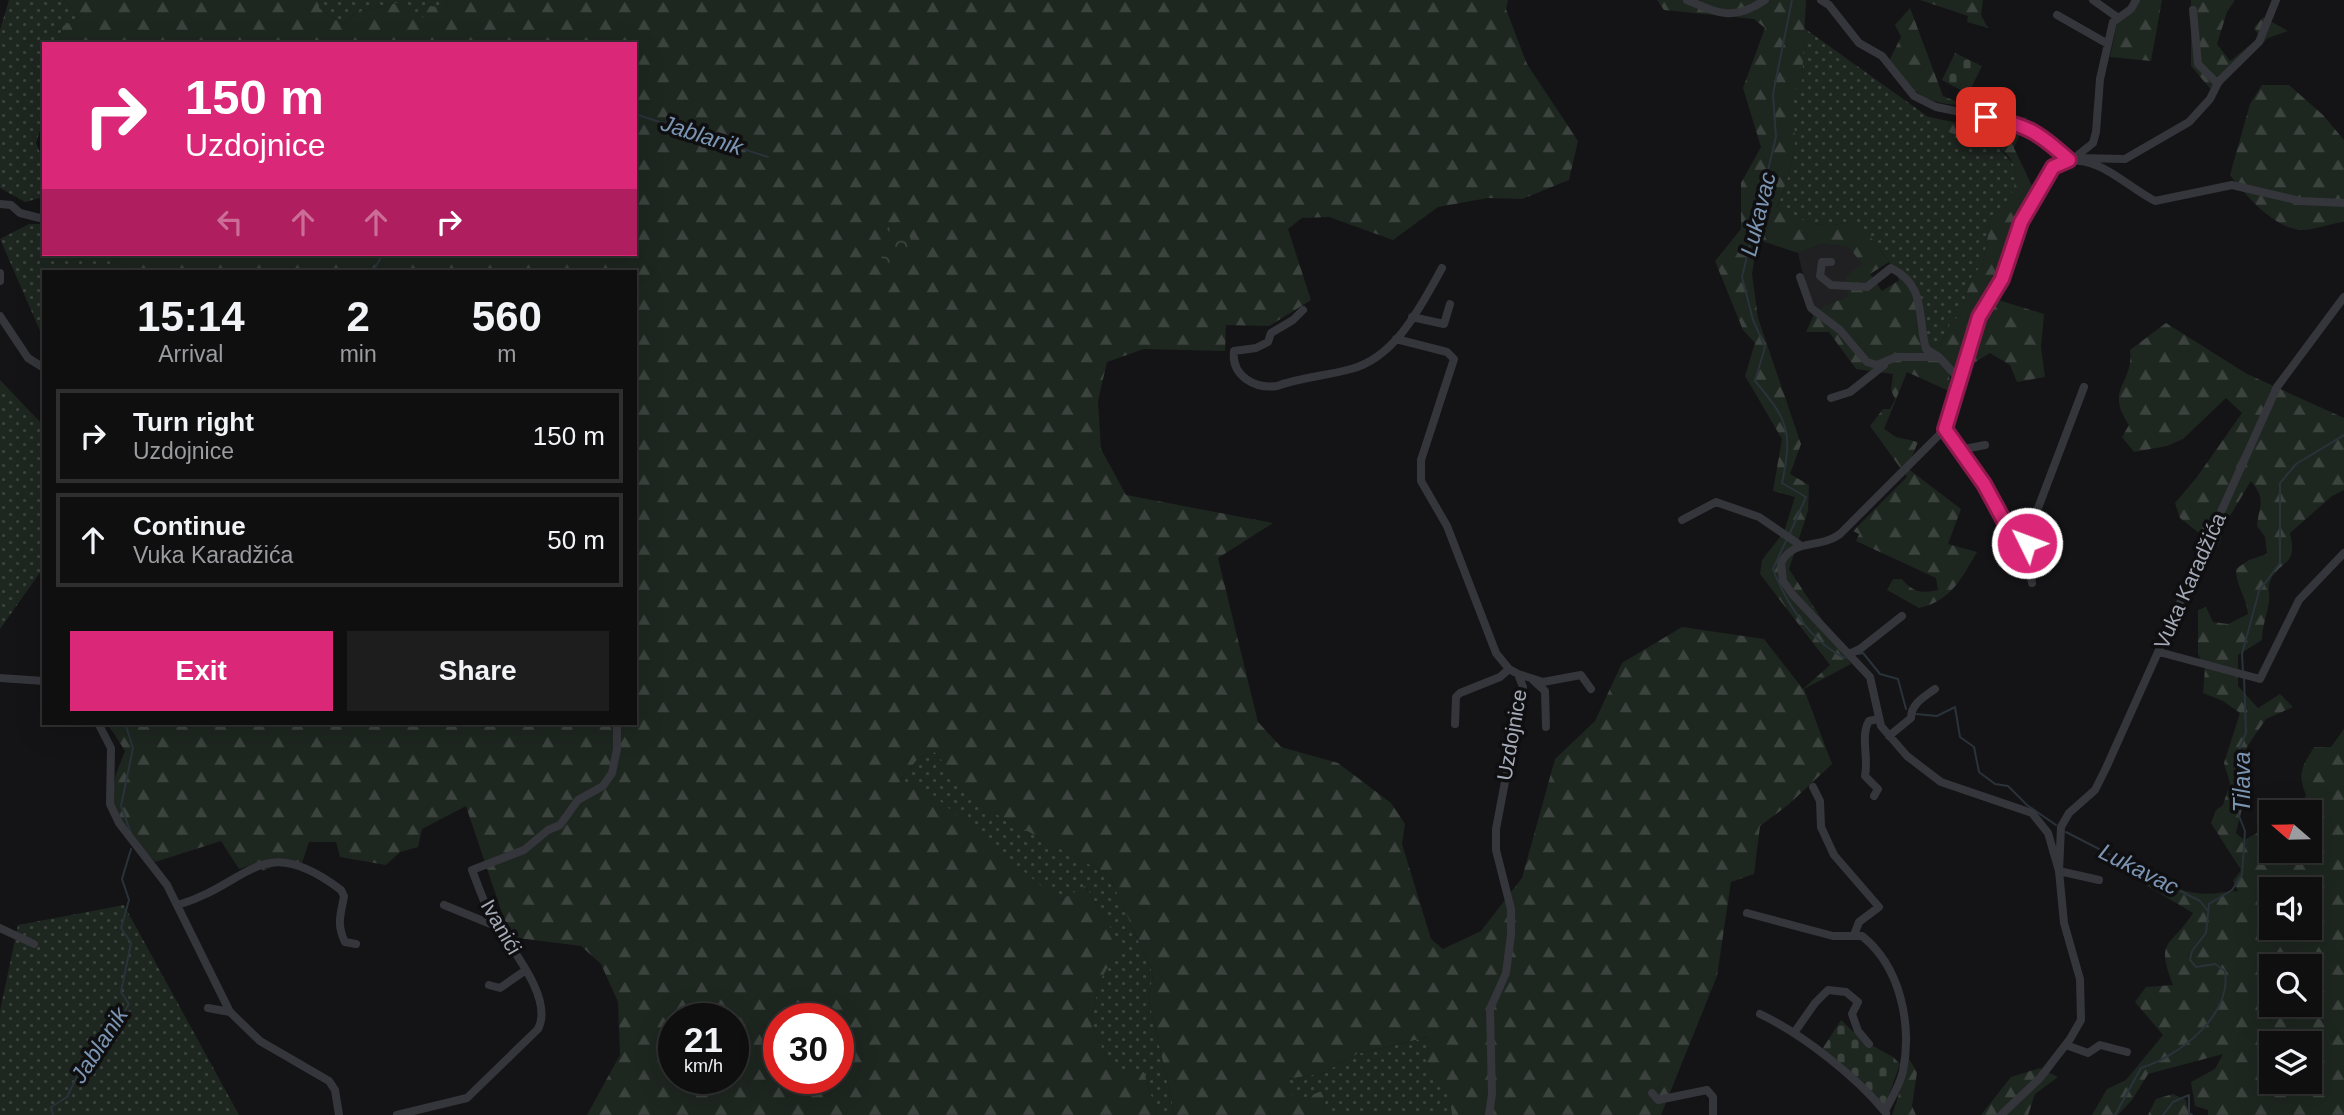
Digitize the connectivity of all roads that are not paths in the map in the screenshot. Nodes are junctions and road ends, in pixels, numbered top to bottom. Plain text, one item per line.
1 (1687, 0) edge
2 (1765, 0) edge
3 (1821, 0) edge
4 (2093, 0) edge
5 (2136, 0) edge
6 (2276, 0) edge
7 (2193, 10) dead end
8 (2057, 15) dead end
9 (2117, 17) junction
10 (2108, 44) junction
11 (2217, 83) junction
12 (2069, 160) junction
13 (2344, 203) edge
14 (0, 204) edge
15 (42, 218) edge
16 (1830, 262) dead end
17 (1442, 268) dead end
18 (0, 273) edge
19 (1800, 278) dead end
20 (0, 281) edge
21 (2344, 297) edge
22 (1450, 304) dead end
23 (1303, 310) dead end
24 (0, 316) edge
25 (1412, 317) junction
26 (1396, 339) junction
27 (1939, 357) junction
28 (1884, 365) junction
29 (42, 367) edge
30 (1959, 379) junction
31 (2084, 387) dead end
32 (1831, 398) dead end
33 (1945, 429) junction
34 (1985, 445) dead end
35 (1959, 450) junction
36 (1682, 520) dead end
37 (1800, 545) junction
38 (2024, 545) junction
39 (2344, 553) edge
40 (2032, 583) dead end
41 (1902, 616) dead end
42 (2158, 652) junction
43 (1849, 654) junction
44 (1513, 672) junction
45 (0, 678) edge
46 (1532, 680) junction
47 (42, 681) edge
48 (1591, 689) dead end
49 (1935, 690) dead end
50 (1878, 719) junction
51 (1455, 724) dead end
52 (99, 725) edge
53 (1546, 727) dead end
54 (617, 728) dead end
55 (1889, 736) junction
56 (1813, 787) dead end
57 (1874, 796) dead end
58 (2059, 872) junction
59 (2099, 880) dead end
60 (178, 905) junction
61 (444, 905) dead end
62 (1747, 913) dead end
63 (498, 927) junction
64 (0, 928) edge
65 (1854, 935) junction
66 (34, 944) dead end
67 (356, 944) dead end
68 (526, 970) junction
69 (489, 985) dead end
70 (208, 1008) dead end
71 (230, 1012) junction
72 (1760, 1014) dead end
73 (1794, 1033) junction
74 (1870, 1044) dead end
75 (2066, 1045) junction
76 (2127, 1052) dead end
77 (1652, 1093) dead end
78 (1886, 1113) edge
79 (339, 1115) edge
80 (397, 1115) edge
81 (1489, 1115) edge
82 (1713, 1115) edge
83 (2001, 1115) edge

1 - 2 street
3 - 12 street
4 - 9 street
5 - 9 street
6 - 11 street
7 - 11 street
8 - 10 street
9 - 10 street
10 - 12 street
11 - 12 street
12 - 13 street
12 - 30 street
14 - 15 street
16 - 27 street
17 - 25 street
18 - 20 street
19 - 28 street
21 - 42 street, Vuka Karadžića
22 - 25 street
23 - 26 street
24 - 29 street
25 - 26 street
26 - 44 street, Uzdojnice
27 - 28 street
27 - 30 street
28 - 32 street
30 - 33 street
31 - 38 street
33 - 35 street
33 - 37 street
34 - 35 street
35 - 38 street
36 - 37 street
37 - 43 street, Vuka Karadžića
38 - 40 street
39 - 42 street
41 - 43 street
42 - 58 street, Vuka Karadžića
43 - 50 street, Vuka Karadžića
44 - 46 street
44 - 51 street
44 - 81 street, Uzdojnice
45 - 47 street
46 - 48 street
46 - 53 street
49 - 55 street
50 - 55 street, Vuka Karadžića
50 - 57 street
52 - 60 street
54 - 63 street, Ivanići
55 - 58 street, Vuka Karadžića
56 - 65 street
58 - 59 street
58 - 75 street, Vuka Karadžića
60 - 67 street
60 - 71 street
61 - 63 street
62 - 65 street
63 - 68 street, Ivanići
64 - 66 street
65 - 78 street
68 - 69 street
68 - 80 street, Ivanići
70 - 71 street
71 - 79 street
72 - 73 street
73 - 74 street
73 - 78 street
75 - 76 street
75 - 83 street, Vuka Karadžića
77 - 82 street

